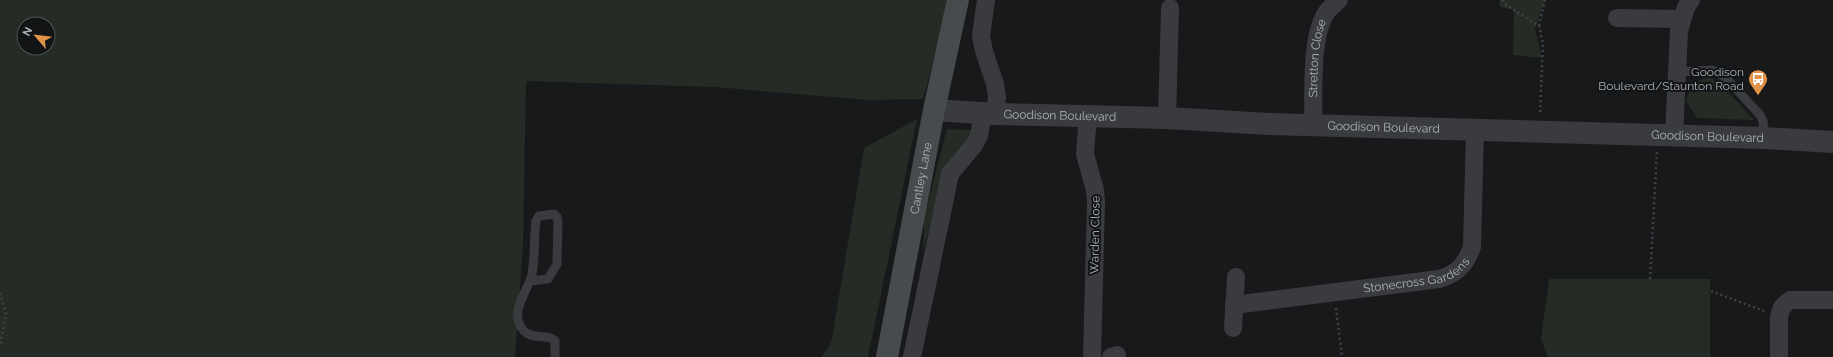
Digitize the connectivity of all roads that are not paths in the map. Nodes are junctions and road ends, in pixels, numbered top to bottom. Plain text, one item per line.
1 (958, 0) edge
2 (986, 0) edge
3 (1340, 0) edge
4 (1691, 0) edge
5 (1170, 8) dead end
6 (1617, 18) dead end
7 (1681, 19) junction
8 (1677, 72) junction
9 (934, 110) junction
10 (989, 113) junction
11 (1088, 115) junction
12 (1167, 118) junction
13 (1313, 124) junction
14 (1475, 130) junction
15 (1666, 136) junction
16 (1764, 138) junction
17 (1833, 142) edge
18 (1236, 277) dead end
19 (530, 281) junction
20 (1833, 300) edge
21 (1234, 305) junction
22 (1233, 328) dead end
23 (555, 357) edge
24 (887, 357) edge
25 (912, 357) edge
26 (1092, 357) edge
27 (1778, 357) edge

1 - 9 main road, Cantley Lane
2 - 10 street
3 - 13 street, Stretton Close
4 - 7 street
5 - 12 street
6 - 7 street
7 - 8 street
8 - 15 street
8 - 16 lane
9 - 10 street, Goodison Boulevard
9 - 24 main road, Cantley Lane
10 - 11 street, Goodison Boulevard
10 - 25 street
11 - 12 street, Goodison Boulevard
11 - 26 street, Warden Close
12 - 13 street, Goodison Boulevard
13 - 14 street, Goodison Boulevard
14 - 15 street, Goodison Boulevard
14 - 21 street, Stonecross Gardens
15 - 16 street, Goodison Boulevard
16 - 17 street, Goodison Boulevard
18 - 21 street
19 - 19 lane
19 - 23 lane
20 - 27 street
21 - 22 street

